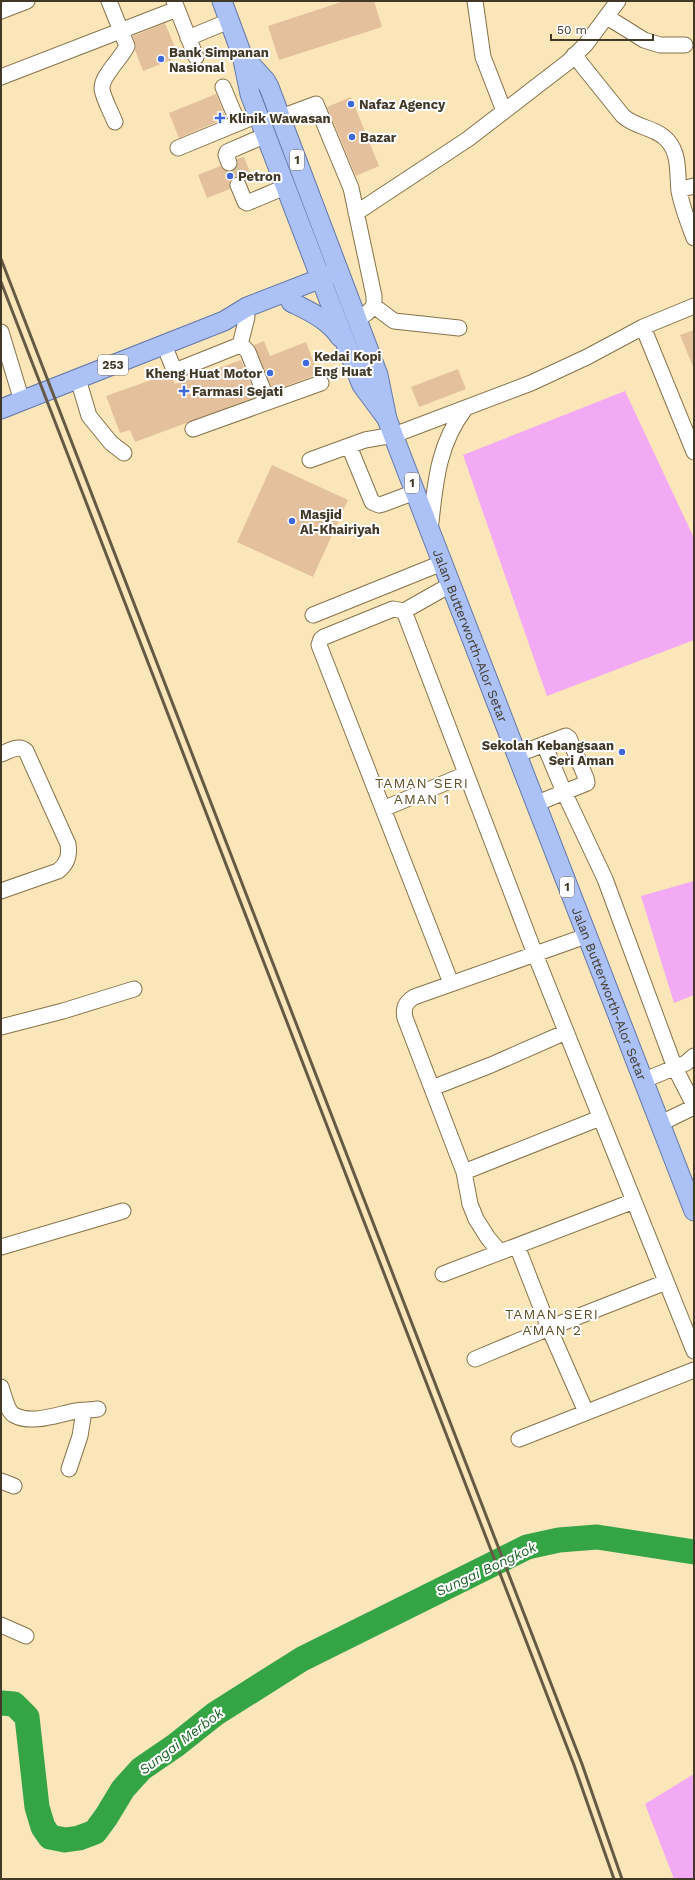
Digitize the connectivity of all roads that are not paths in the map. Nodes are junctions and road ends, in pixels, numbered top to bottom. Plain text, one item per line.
1 (27, 1) edge
2 (109, 1) edge
3 (222, 1) edge
4 (475, 1) edge
5 (618, 1) edge
6 (175, 5) edge
7 (1, 11) edge
8 (607, 17) junction
9 (229, 21) junction
10 (121, 31) junction
11 (188, 38) junction
12 (685, 44) dead end
13 (242, 55) junction
14 (574, 55) junction
15 (196, 57) dead end
16 (1, 77) edge
17 (223, 87) dead end
18 (504, 111) junction
19 (258, 115) junction
20 (281, 117) junction
21 (115, 122) dead end
22 (238, 123) junction
23 (266, 135) junction
24 (178, 148) dead end
25 (229, 163) dead end
26 (238, 185) tunnel mouth
27 (694, 186) edge
28 (286, 187) junction
29 (679, 190) junction
30 (356, 213) junction
31 (694, 238) edge
32 (306, 241) junction
33 (341, 277) junction
34 (323, 284) junction
35 (291, 296) junction
36 (374, 306) junction
37 (694, 306) edge
38 (247, 317) junction
39 (357, 319) junction
40 (224, 321) junction
41 (459, 328) dead end
42 (643, 328) junction
43 (1, 332) edge
44 (241, 344) junction
45 (346, 344) junction
46 (164, 345) junction
47 (78, 379) junction
48 (322, 383) dead end
49 (22, 401) junction
50 (268, 402) junction
51 (1, 409) edge
52 (465, 409) junction
53 (390, 427) junction
54 (194, 430) dead end
55 (349, 446) junction
56 (694, 452) edge
57 (124, 453) dead end
58 (310, 460) dead end
59 (415, 492) junction
60 (430, 532) junction
61 (442, 563) junction
62 (450, 585) junction
63 (404, 611) junction
64 (313, 615) dead end
65 (544, 744) junction
66 (1, 754) edge
67 (516, 755) junction
68 (466, 774) junction
69 (564, 792) junction
70 (535, 804) junction
71 (383, 809) junction
72 (1, 891) edge
73 (586, 936) junction
74 (535, 954) junction
75 (451, 983) junction
76 (134, 989) dead end
77 (1, 1027) edge
78 (566, 1032) junction
79 (694, 1056) edge
80 (675, 1068) junction
81 (642, 1081) junction
82 (432, 1088) junction
83 (694, 1106) edge
84 (600, 1118) junction
85 (659, 1124) junction
86 (464, 1172) junction
87 (634, 1201) junction
88 (123, 1211) dead end
89 (694, 1211) edge
90 (516, 1246) junction
91 (1, 1247) edge
92 (500, 1252) junction
93 (443, 1274) dead end
94 (666, 1282) junction
95 (549, 1328) junction
96 (694, 1351) edge
97 (475, 1359) dead end
98 (694, 1370) edge
99 (1, 1387) edge
100 (586, 1412) junction
101 (519, 1439) dead end
102 (69, 1469) dead end
103 (1, 1625) edge
104 (26, 1636) dead end

1 - 7 street
2 - 10 street
3 - 9 main road, Jalan Butterworth-Alor Setar / 1
4 - 18 street
5 - 8 street
6 - 10 street
6 - 11 street
8 - 12 street
8 - 14 street
9 - 11 street
9 - 13 main road, Jalan Butterworth-Alor Setar / 1
10 - 16 street
10 - 21 street
11 - 15 street
13 - 19 main road, Jalan Butterworth-Alor Setar / 1
13 - 20 main road, Jalan Butterworth-Alor Setar / 1
14 - 18 street
14 - 29 street
17 - 22 street
18 - 30 street
19 - 22 street
19 - 23 main road, Jalan Butterworth-Alor Setar / 1
20 - 30 street
20 - 33 main road, Jalan Butterworth-Alor Setar / 1
22 - 24 street
23 - 25 street
23 - 28 main road, Jalan Butterworth-Alor Setar / 1
26 - 28 street
27 - 29 street
28 - 32 main road, Jalan Butterworth-Alor Setar / 1
29 - 31 street
30 - 36 street
32 - 34 main road, Jalan Butterworth-Alor Setar / 1
32 - 35 main road
33 - 34 main road, 253
33 - 39 main road, Jalan Butterworth-Alor Setar / 1
34 - 35 main road, 253
34 - 45 main road, Jalan Butterworth-Alor Setar / 1
35 - 38 main road, 253
35 - 40 main road, 253
35 - 45 main road
36 - 39 street
36 - 41 street
37 - 42 street
38 - 40 main road, 253
38 - 44 street
39 - 53 main road, Jalan Butterworth-Alor Setar / 1
40 - 46 main road, 253
42 - 52 street
42 - 56 street
43 - 49 street
44 - 46 street
44 - 50 street
45 - 53 main road, Jalan Butterworth-Alor Setar / 1
46 - 47 main road, 253
47 - 49 main road, 253
47 - 57 street
48 - 50 street
49 - 51 main road, 253
50 - 54 street
52 - 53 street
52 - 60 street
53 - 55 street
53 - 59 main road, Jalan Butterworth-Alor Setar / 1
55 - 58 street
55 - 59 street
59 - 60 main road, Jalan Butterworth-Alor Setar / 1
60 - 61 main road, Jalan Butterworth-Alor Setar / 1
61 - 62 main road, Jalan Butterworth-Alor Setar / 1
61 - 64 street
62 - 63 street
62 - 67 main road, Jalan Butterworth-Alor Setar / 1
63 - 68 street
63 - 71 street
65 - 67 street
65 - 69 street
65 - 69 street
66 - 72 street
67 - 70 main road, Jalan Butterworth-Alor Setar / 1
68 - 71 street
68 - 74 street
69 - 70 street
69 - 80 street
70 - 73 main road, Jalan Butterworth-Alor Setar / 1
71 - 75 street
73 - 74 street
73 - 81 main road, Jalan Butterworth-Alor Setar / 1
74 - 75 street
74 - 78 street
75 - 82 street
76 - 77 street
78 - 82 street
78 - 84 street
79 - 80 street
80 - 81 street
80 - 83 street
81 - 85 main road, Jalan Butterworth-Alor Setar / 1
82 - 86 street
83 - 85 street
84 - 86 street
84 - 87 street
85 - 89 main road, Jalan Butterworth-Alor Setar / 1
86 - 92 street
87 - 90 street
87 - 94 street
88 - 91 street
90 - 92 street
90 - 95 street
92 - 93 street
94 - 95 street
94 - 96 street
95 - 97 street
95 - 100 street
98 - 100 street
99 - 102 street
100 - 101 street
103 - 104 street

